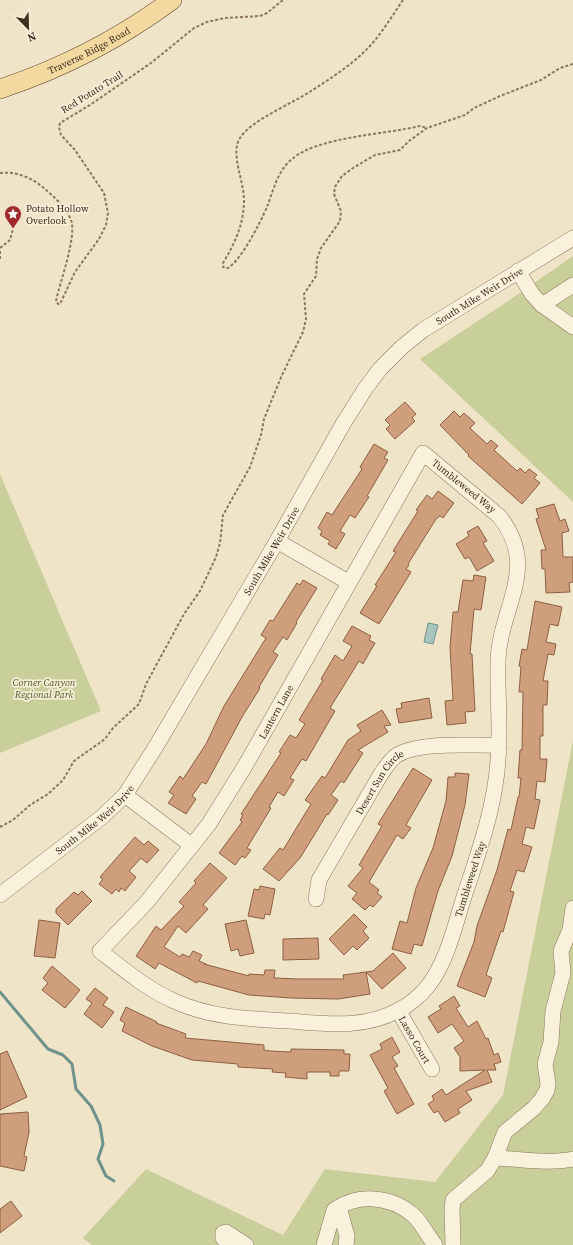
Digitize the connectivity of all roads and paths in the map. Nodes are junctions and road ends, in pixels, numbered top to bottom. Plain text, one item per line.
1 (172, 0) edge
2 (283, 0) edge
3 (402, 0) edge
4 (573, 64) edge
5 (0, 89) edge
6 (426, 128) junction
7 (0, 173) edge
8 (13, 229) dead end
9 (573, 238) edge
10 (0, 249) edge
11 (0, 261) edge
12 (518, 271) junction
13 (573, 285) edge
14 (542, 305) junction
15 (573, 327) edge
16 (423, 453) joint
17 (277, 541) junction
18 (348, 582) junction
19 (499, 745) junction
20 (125, 795) junction
21 (0, 828) edge
22 (191, 845) junction
23 (0, 895) edge
24 (316, 899) dead end
25 (573, 908) edge
26 (100, 951) joint
27 (398, 1010) junction
28 (432, 1069) dead end
29 (495, 1158) junction
30 (573, 1159) edge
31 (339, 1207) junction
32 (231, 1245) edge
33 (246, 1245) edge
34 (324, 1245) edge
35 (346, 1245) edge
36 (435, 1245) edge
37 (453, 1245) edge

1 - 5 main road, Traverse Ridge Road
2 - 7 path, Red Potato Trail
3 - 6 path
4 - 6 path
6 - 21 path
8 - 10 path
9 - 12 street, South Mike Weir Drive
10 - 11 path
12 - 14 street
12 - 17 street, South Mike Weir Drive
13 - 14 street
14 - 15 street
16 - 18 street, Lantern Lane
16 - 19 street, Tumbleweed Way
17 - 18 street
17 - 20 street, South Mike Weir Drive
18 - 22 street, Lantern Lane
19 - 24 street, Desert Sun Circle
19 - 27 street, Tumbleweed Way
20 - 22 street
20 - 23 street, South Mike Weir Drive
22 - 26 street, Lantern Lane
25 - 29 street
26 - 27 street, Tumbleweed Way
27 - 28 street, Lasso Court
29 - 30 street
29 - 37 street
31 - 34 street
31 - 35 street
31 - 36 street
32 - 33 street

